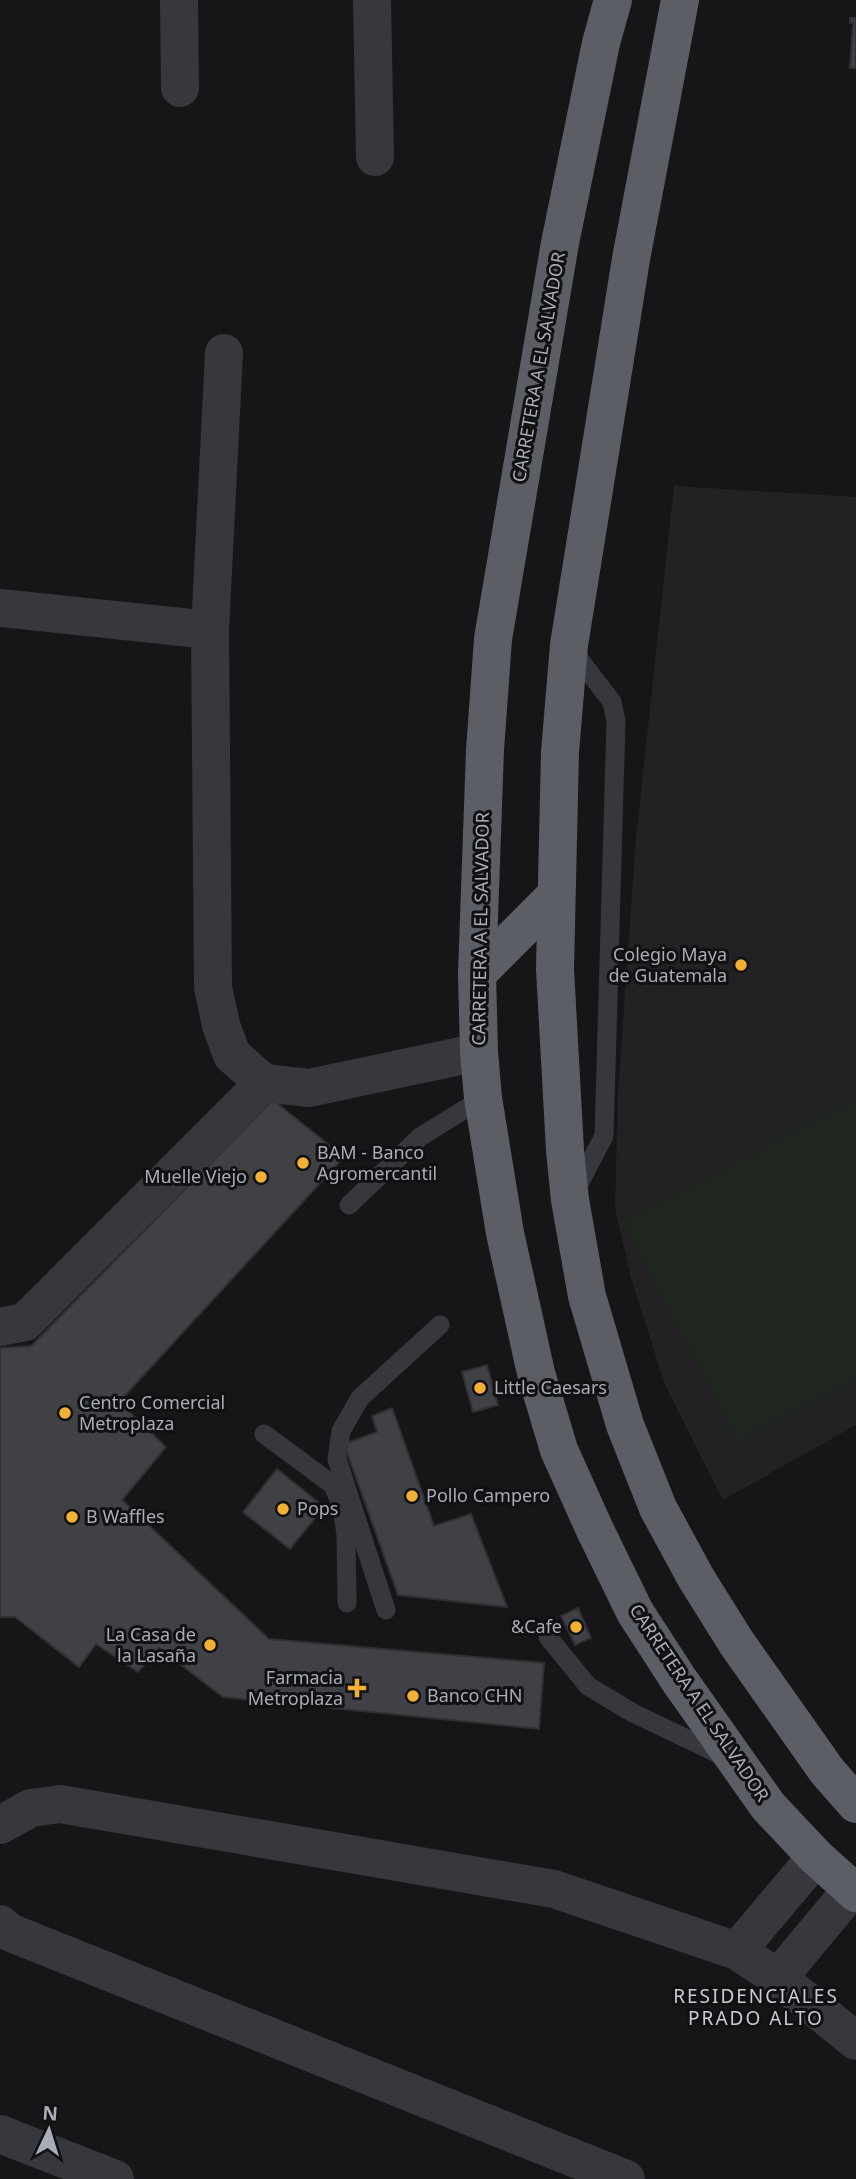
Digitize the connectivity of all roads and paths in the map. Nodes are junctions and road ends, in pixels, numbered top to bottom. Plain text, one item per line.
1 (179, 0) edge
2 (372, 0) edge
3 (603, 0) edge
4 (612, 0) edge
5 (680, 0) edge
6 (694, 0) edge
7 (601, 43) junction
8 (180, 88) dead end
9 (654, 146) junction
10 (375, 157) dead end
11 (224, 353) dead end
12 (0, 608) edge
13 (210, 630) junction
14 (569, 645) junction
15 (556, 895) junction
16 (479, 901) junction
17 (517, 935) junction
18 (555, 969) junction
19 (477, 974) junction
20 (479, 1052) junction
21 (264, 1083) junction
22 (483, 1098) junction
23 (570, 1200) junction
24 (349, 1205) dead end
25 (440, 1325) dead end
26 (0, 1327) edge
27 (264, 1434) dead end
28 (347, 1603) dead end
29 (386, 1610) dead end
30 (548, 1637) dead end
31 (739, 1763) junction
32 (856, 1804) edge
33 (0, 1825) edge
34 (816, 1857) junction
35 (854, 1891) edge
36 (0, 1924) edge
37 (737, 1951) junction
38 (778, 1978) junction
39 (856, 2041) edge
40 (0, 2134) edge
41 (115, 2179) edge
42 (626, 2179) edge

1 - 8 street
2 - 10 street
3 - 7 highway
4 - 7 highway, CARRETERA A EL SALVADOR
5 - 9 highway
6 - 9 highway
7 - 16 highway, CARRETERA A EL SALVADOR
9 - 14 highway
11 - 13 street
12 - 13 street
13 - 21 street
14 - 15 highway
14 - 23 lane
15 - 17 highway
15 - 18 highway
16 - 17 highway
16 - 19 highway, CARRETERA A EL SALVADOR
17 - 18 highway
17 - 19 highway
18 - 23 highway
19 - 20 highway, CARRETERA A EL SALVADOR
20 - 21 street
20 - 22 highway, CARRETERA A EL SALVADOR
21 - 26 street
22 - 24 lane
22 - 31 highway, CARRETERA A EL SALVADOR
23 - 32 highway
25 - 29 lane
27 - 28 lane
30 - 31 lane
31 - 34 highway, CARRETERA A EL SALVADOR
33 - 37 street
34 - 35 highway, CARRETERA A EL SALVADOR
34 - 37 street
35 - 38 street
36 - 42 street
37 - 38 street
38 - 39 street
40 - 41 street

